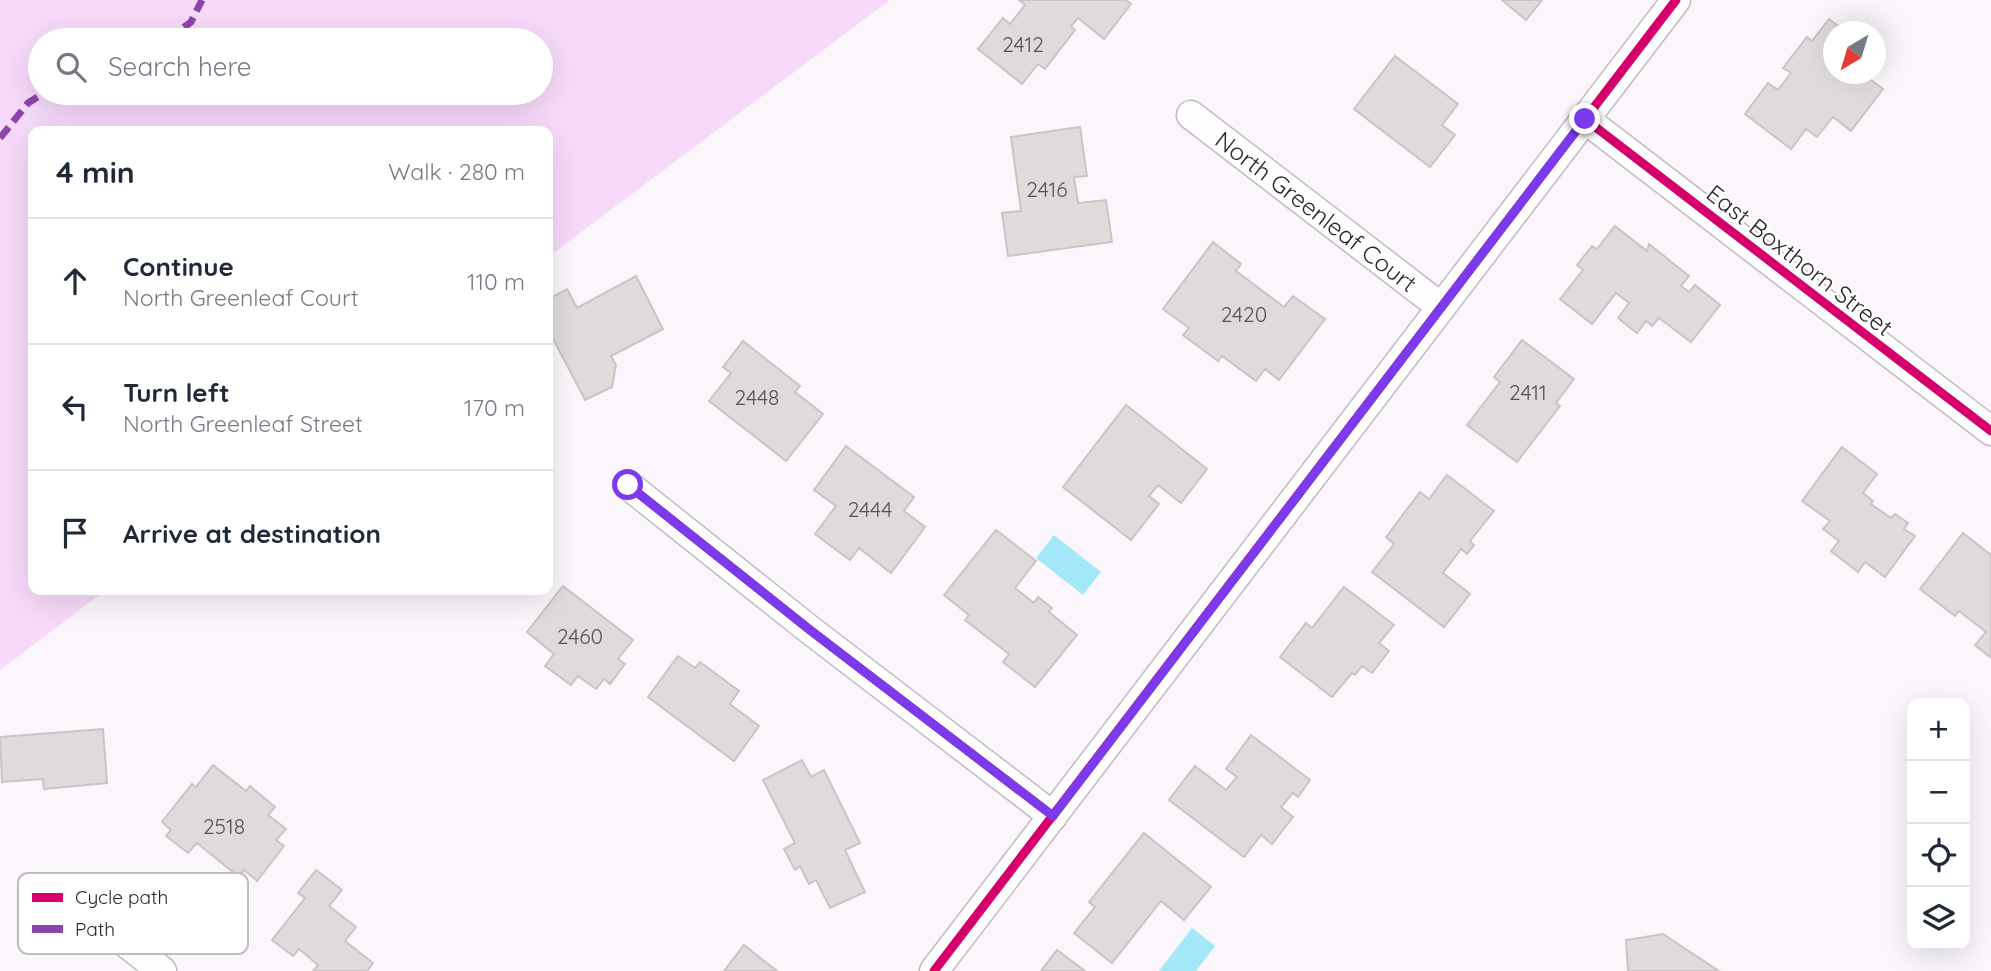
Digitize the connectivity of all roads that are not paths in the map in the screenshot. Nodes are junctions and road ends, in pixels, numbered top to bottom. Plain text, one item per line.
1 (1676, 0) edge
2 (1191, 115) dead end
3 (1585, 119) junction
4 (1441, 307) junction
5 (1991, 431) edge
6 (628, 485) dead end
7 (1053, 816) junction
8 (140, 954) edge
9 (162, 971) edge
10 (934, 971) edge

1 - 3 street
2 - 4 street, North Greenleaf Court
3 - 4 street
3 - 5 street, East Boxthorn Street
4 - 7 street
6 - 7 street
7 - 10 street
8 - 9 street

